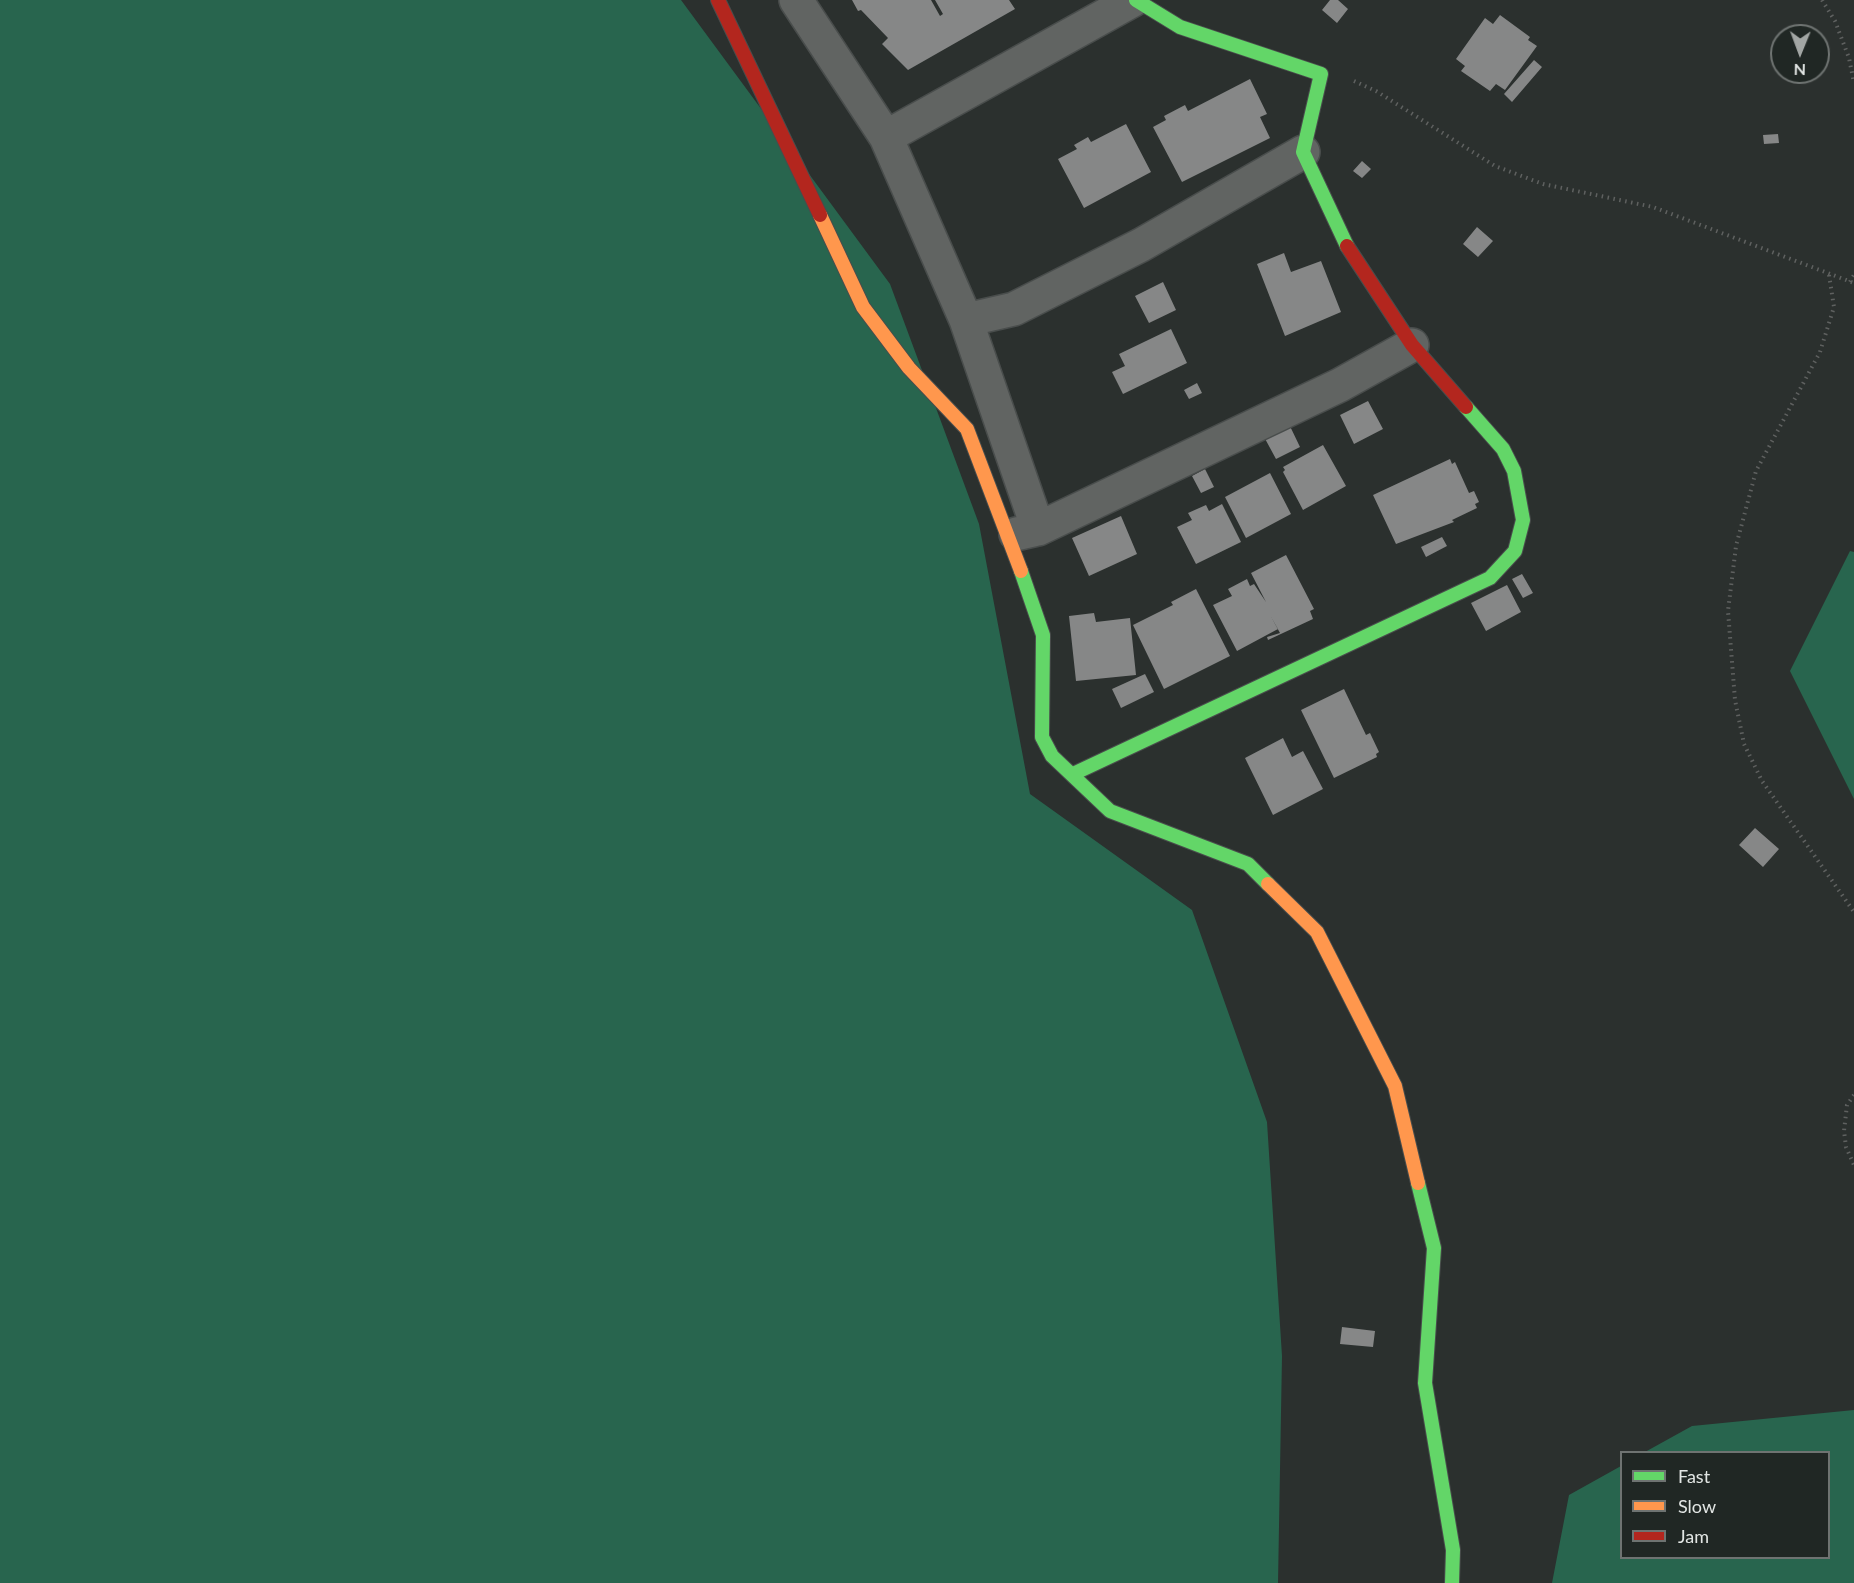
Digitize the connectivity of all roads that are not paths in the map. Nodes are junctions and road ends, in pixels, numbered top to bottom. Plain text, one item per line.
1 (718, 0) edge
2 (796, 0) edge
3 (1135, 0) edge
4 (886, 137) junction
5 (1304, 152) junction
6 (966, 320) junction
7 (1412, 345) junction
8 (1024, 532) junction
9 (1073, 774) junction
10 (1452, 1583) edge

1 - 8 street
2 - 4 street
3 - 4 street
3 - 5 street
4 - 6 street
5 - 6 street
5 - 7 street
6 - 8 street
7 - 8 street
7 - 9 street
8 - 9 street
9 - 10 street

